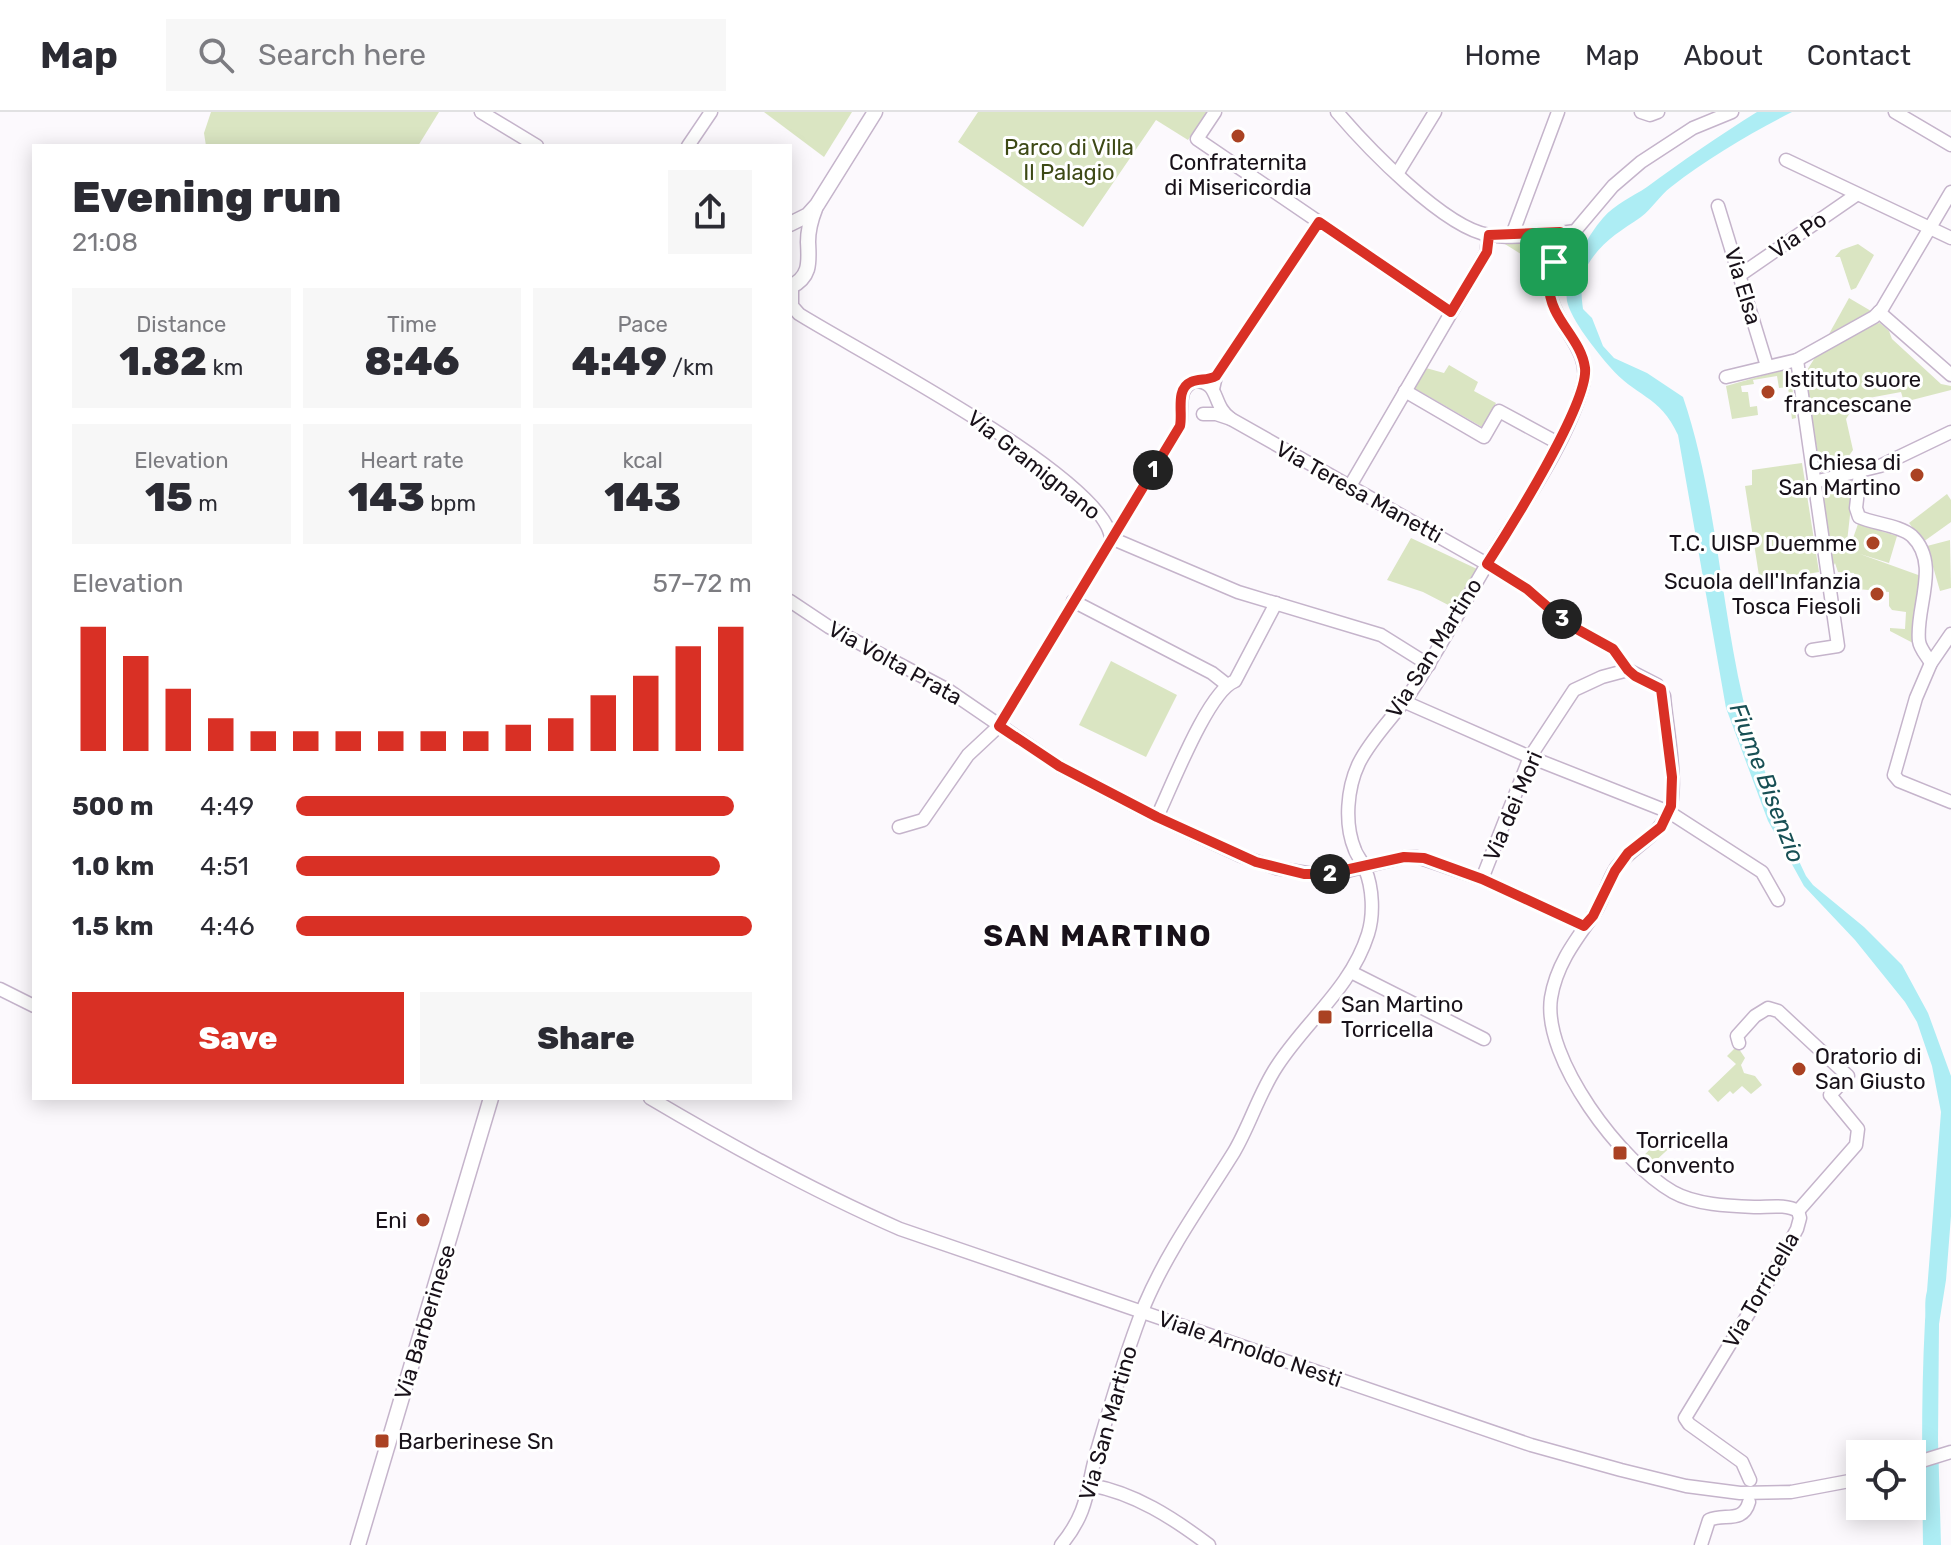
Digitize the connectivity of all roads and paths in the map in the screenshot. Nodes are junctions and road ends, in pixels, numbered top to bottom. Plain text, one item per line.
1 (481, 112) edge
2 (711, 112) edge
3 (875, 112) edge
4 (1215, 112) edge
5 (1337, 112) edge
6 (1435, 112) edge
7 (1558, 112) edge
8 (1641, 112) edge
9 (1658, 112) edge
10 (1732, 112) edge
11 (1895, 112) edge
12 (534, 144) edge
13 (689, 144) edge
14 (1951, 145) edge
15 (1786, 160) dead end
16 (1397, 174) junction
17 (1951, 192) edge
18 (1856, 195) junction
19 (817, 205) junction
20 (1718, 206) dead end
21 (1319, 222) junction
22 (792, 225) edge
23 (792, 228) edge
24 (1930, 228) junction
25 (1560, 232) junction
26 (1489, 235) junction
27 (1512, 235) junction
28 (1951, 238) edge
29 (808, 245) junction
30 (1740, 275) junction
31 (792, 286) edge
32 (792, 306) edge
33 (1451, 312) junction
34 (1879, 312) junction
35 (1797, 360) junction
36 (1767, 366) junction
37 (1951, 375) edge
38 (1726, 377) dead end
39 (1211, 390) junction
40 (1405, 391) junction
41 (1182, 404) junction
42 (1201, 415) junction
43 (1231, 419) junction
44 (1180, 426) junction
45 (1951, 432) edge
46 (1558, 443) junction
47 (1860, 473) junction
48 (1814, 482) junction
49 (1350, 486) junction
50 (1111, 538) junction
51 (1487, 564) junction
52 (1073, 601) junction
53 (792, 602) edge
54 (1276, 603) junction
55 (1951, 634) edge
56 (1812, 650) dead end
57 (1931, 663) junction
58 (1429, 665) junction
59 (1628, 670) junction
60 (1226, 684) junction
61 (1405, 702) junction
62 (999, 726) junction
63 (1530, 757) junction
64 (1951, 802) edge
65 (1669, 812) junction
66 (1157, 817) junction
67 (899, 827) dead end
68 (1356, 853) junction
69 (1365, 867) junction
70 (1350, 871) junction
71 (1482, 879) junction
72 (1778, 900) dead end
73 (1584, 926) junction
74 (1351, 972) junction
75 (0, 989) edge
76 (32, 1005) edge
77 (1484, 1039) dead end
78 (1739, 1043) dead end
79 (490, 1100) edge
80 (662, 1102) edge
81 (1798, 1211) junction
82 (1142, 1313) junction
83 (1951, 1452) edge
84 (1926, 1460) edge
85 (1750, 1480) dead end
86 (1846, 1482) edge
87 (1090, 1485) junction
88 (1749, 1502) dead end
89 (358, 1545) edge
90 (1061, 1545) edge
91 (1209, 1545) edge
92 (1701, 1545) edge

1 - 12 street
2 - 13 street
3 - 19 main road
4 - 21 street
5 - 16 street
6 - 16 street
7 - 27 street
8 - 9 street
10 - 25 street
11 - 14 street
15 - 18 street, Via Po
16 - 26 street
17 - 24 street
18 - 24 street, Via Po
18 - 30 street, Via Po
19 - 22 main road
19 - 29 main road
20 - 30 street, Via Elsa
21 - 33 street
21 - 39 street
23 - 29 main road
24 - 28 street, Via Po
24 - 34 street
25 - 27 street
25 - 46 street, Via San Martino
26 - 27 street
26 - 33 street
29 - 31 main road
30 - 36 street, Via Elsa
32 - 50 street, Via Gramignano
33 - 40 street
34 - 35 street
34 - 37 street
35 - 36 street
35 - 48 street
36 - 38 street
39 - 41 street
39 - 42 street
39 - 43 street, Via Teresa Manetti
40 - 46 street
40 - 49 street
41 - 42 street, Via Teresa Manetti
41 - 44 street
42 - 43 street, Via Teresa Manetti
42 - 44 street
43 - 49 street, Via Teresa Manetti
44 - 50 street
45 - 47 street
46 - 51 street, Via San Martino
47 - 48 street
47 - 57 street
48 - 56 street
49 - 51 street, Via Teresa Manetti
50 - 52 street
50 - 54 street, Via Gramignano
51 - 58 street, Via San Martino
51 - 59 street
52 - 60 street
52 - 62 street
53 - 62 street, Via Volta Prata
54 - 58 street, Via Gramignano
54 - 60 street
55 - 57 street
57 - 64 street
58 - 61 street, Via San Martino
59 - 63 street, Via dei Mori
59 - 65 street
60 - 66 street
61 - 63 street
61 - 68 street, Via San Martino
62 - 66 street, Via Volta Prata
62 - 67 street
63 - 65 street
63 - 71 street, Via dei Mori
65 - 72 street
65 - 73 street, Via Torricella
66 - 70 street, Via Volta Prata
68 - 69 street, Via San Martino
68 - 70 street, Via San Martino
69 - 70 street, Via Volta Prata
69 - 71 street
69 - 74 street, Via San Martino
71 - 73 street
73 - 81 street, Via Torricella
74 - 77 street
74 - 82 street, Via San Martino
75 - 76 street
78 - 81 street
79 - 89 main road, Via Barberinese
80 - 82 street, Viale Arnoldo Nesti
81 - 85 street, Via Torricella
82 - 86 street, Viale Arnoldo Nesti
82 - 87 street, Via San Martino
83 - 84 street
87 - 90 street, Via San Martino
87 - 91 street
88 - 92 street

